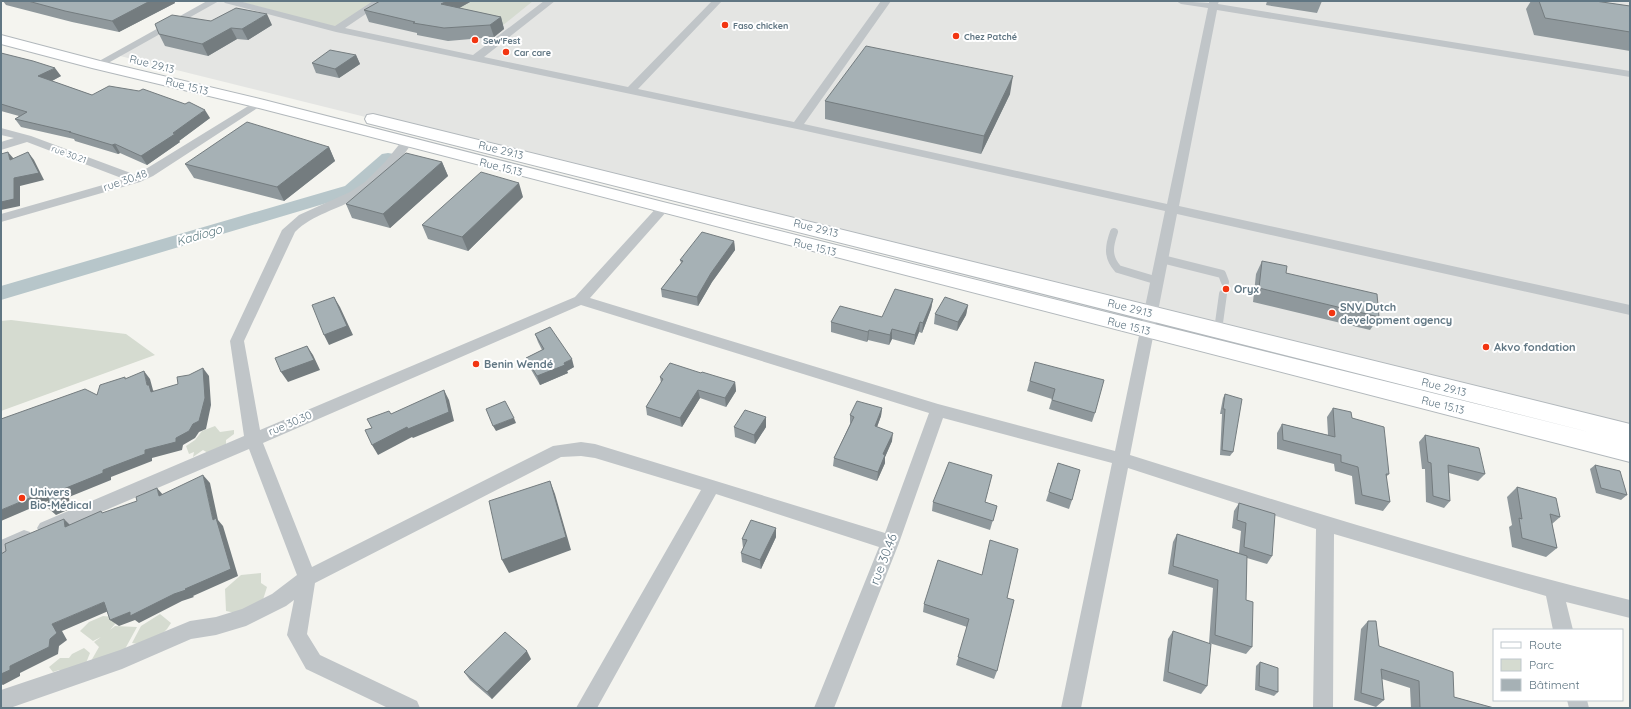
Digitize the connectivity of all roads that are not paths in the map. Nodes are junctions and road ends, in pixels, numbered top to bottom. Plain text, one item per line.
1 (214, 1) edge
2 (228, 1) edge
3 (380, 1) edge
4 (550, 1) edge
5 (717, 1) edge
6 (886, 1) edge
7 (1181, 1) edge
8 (1214, 4) edge
9 (1, 26) edge
10 (336, 29) junction
11 (1, 38) edge
12 (93, 54) junction
13 (116, 55) junction
14 (477, 57) junction
15 (1630, 74) edge
16 (630, 91) junction
17 (258, 104) junction
18 (797, 126) junction
19 (1, 131) edge
20 (27, 138) junction
21 (406, 143) junction
22 (1, 146) edge
23 (136, 179) junction
24 (663, 208) junction
25 (1171, 208) junction
26 (1, 218) edge
27 (1114, 232) dead end
28 (1162, 259) junction
29 (1158, 281) junction
30 (1225, 282) dead end
31 (1223, 294) dead end
32 (580, 300) junction
33 (1630, 310) edge
34 (1149, 322) junction
35 (1218, 330) junction
36 (938, 410) junction
37 (1630, 433) edge
38 (253, 439) junction
39 (1630, 452) edge
40 (1121, 459) junction
41 (712, 486) junction
42 (1325, 524) junction
43 (890, 543) junction
44 (1, 548) edge
45 (308, 578) junction
46 (1554, 590) junction
47 (1630, 610) edge
48 (1563, 629) edge
49 (1, 702) edge
50 (410, 708) edge
51 (586, 708) edge
52 (824, 708) edge
53 (1071, 708) edge
54 (1323, 708) edge

1 - 13 street
2 - 10 street
3 - 10 street
4 - 14 street
5 - 16 street
6 - 18 street
7 - 8 street
8 - 15 street
8 - 25 street
9 - 12 main road, Rue 29.13
10 - 14 street
11 - 12 main road, Rue 15.13
12 - 13 main road, Rue 29.13
12 - 17 main road, Rue 15.13
13 - 34 main road, Rue 29.13
14 - 16 street
16 - 18 street
17 - 21 main road, Rue 15.13
17 - 23 street, rue 30.48
18 - 25 street
19 - 20 street, rue 30.21
20 - 22 street
20 - 23 street, rue 30.21
21 - 24 main road, Rue 15.13
21 - 38 street
23 - 26 street, rue 30.48
24 - 32 street
24 - 34 main road, Rue 15.13
25 - 28 street
25 - 33 street
27 - 29 lane
28 - 29 street
28 - 30 lane
29 - 34 street
31 - 35 lane
32 - 36 street
32 - 38 street, rue 30.30
34 - 35 main road, Rue 29.13
34 - 39 main road, Rue 15.13
34 - 40 street
35 - 37 main road, Rue 29.13
36 - 40 street
36 - 43 street, rue 30.46
38 - 44 street, rue 30.30
38 - 45 street
40 - 42 street
40 - 53 street
41 - 43 street
41 - 45 street
41 - 51 street
42 - 46 street
42 - 54 street
43 - 52 street, rue 30.46
45 - 49 street
45 - 50 street
46 - 47 street
46 - 48 street

